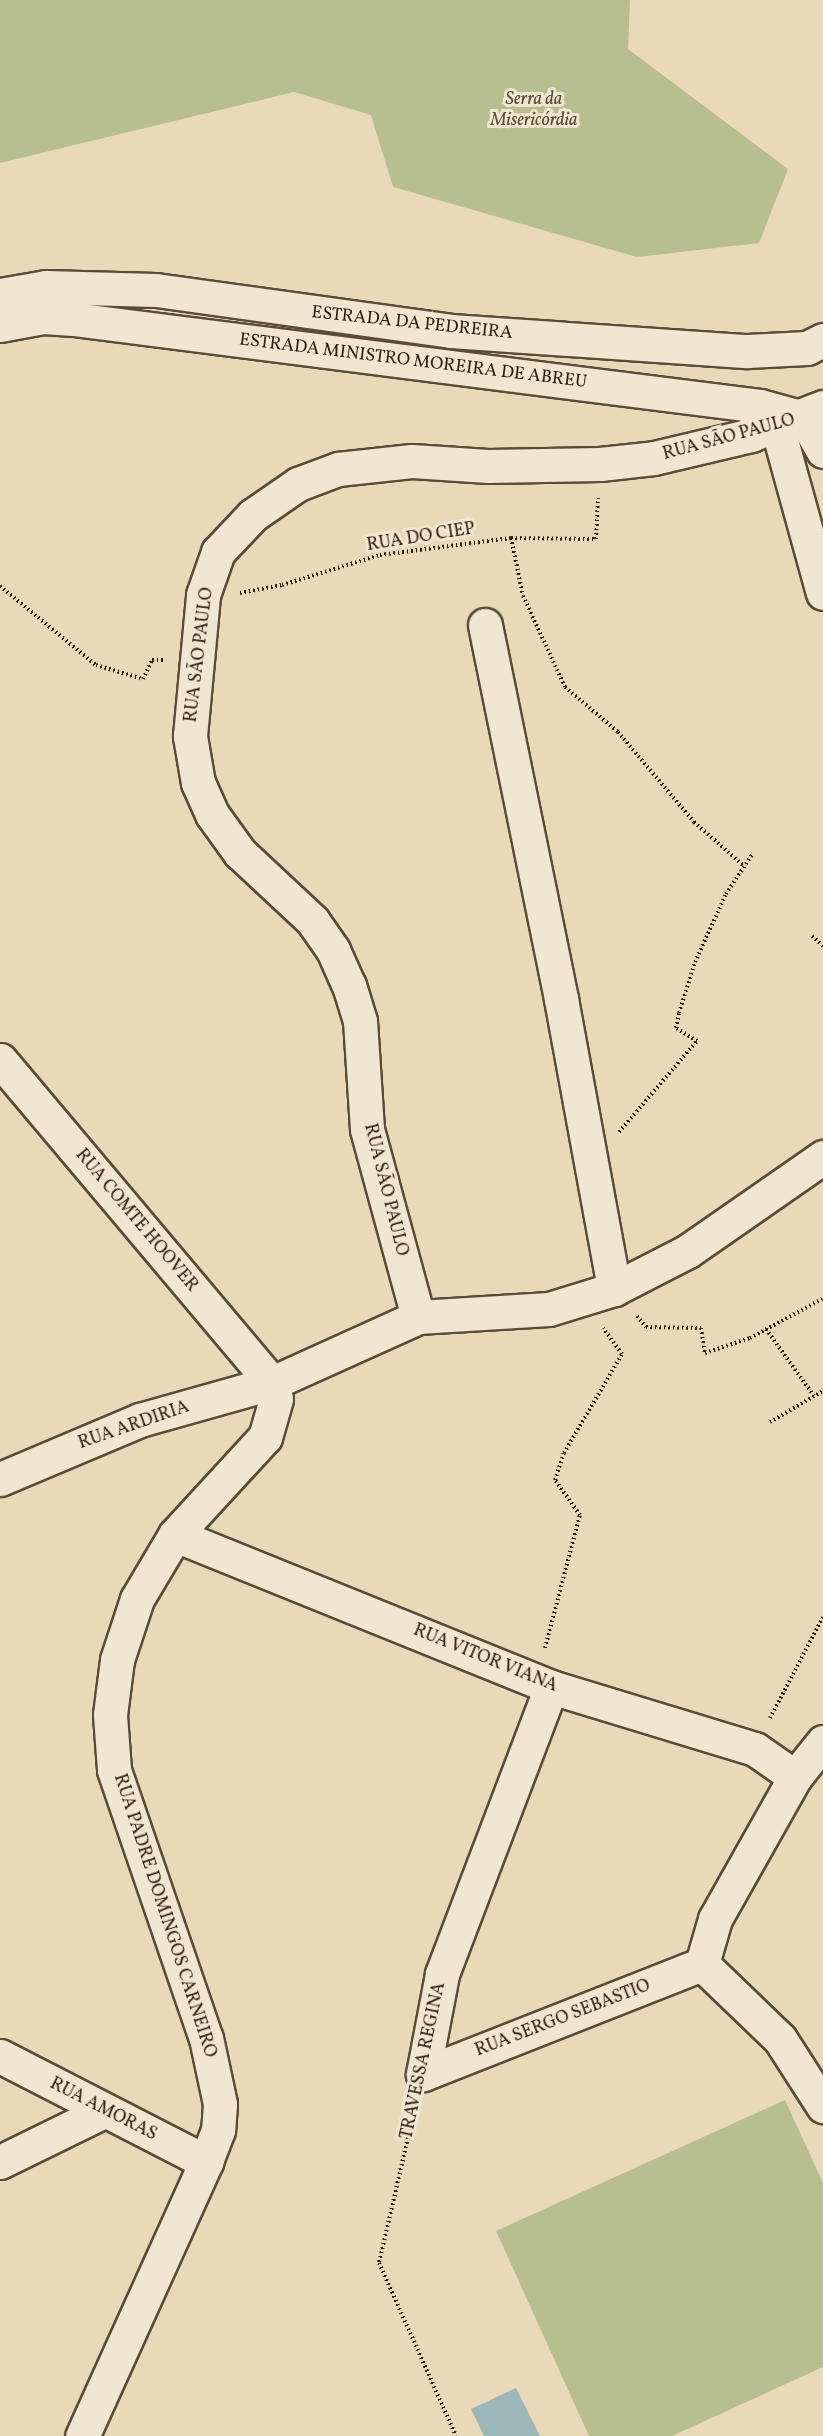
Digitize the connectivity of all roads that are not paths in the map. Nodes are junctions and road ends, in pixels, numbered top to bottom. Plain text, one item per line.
1 (0, 295) edge
2 (0, 325) edge
3 (823, 340) edge
4 (802, 417) edge
5 (823, 452) edge
6 (823, 593) edge
7 (485, 625) dead end
8 (0, 1060) edge
9 (823, 1157) edge
10 (614, 1289) junction
11 (418, 1317) junction
12 (272, 1383) junction
13 (0, 1479) edge
14 (175, 1535) junction
15 (544, 1684) junction
16 (823, 1742) edge
17 (795, 1777) junction
18 (702, 1964) junction
19 (0, 2056) edge
20 (423, 2074) joint
21 (823, 2106) edge
22 (104, 2111) junction
23 (0, 2162) edge
24 (206, 2162) junction
25 (82, 2436) edge

1 - 3 street, ESTRADA DA PEDREIRA
2 - 4 street, ESTRADA MINISTRO MOREIRA DE ABREU
4 - 5 street
4 - 6 street
4 - 11 street, RUA SÃO PAULO
7 - 10 street
8 - 12 street, RUA COMTE HOOVER
9 - 10 street
10 - 11 street
11 - 12 street, RUA ARDIRIA
12 - 13 street, RUA ARDIRIA
12 - 14 street, RUA PADRE DOMINGOS CARNEIRO
14 - 15 street, RUA VITOR VIANA
14 - 24 street, RUA PADRE DOMINGOS CARNEIRO
15 - 17 street, RUA VITOR VIANA
15 - 20 street, TRAVESSA REGINA
16 - 17 street
17 - 18 street
18 - 20 street, RUA SERGO SEBASTIO
18 - 21 street
19 - 22 street, RUA AMORAS
22 - 23 street
22 - 24 street, RUA AMORAS
24 - 25 street, RUA PADRE DOMINGOS CARNEIRO

